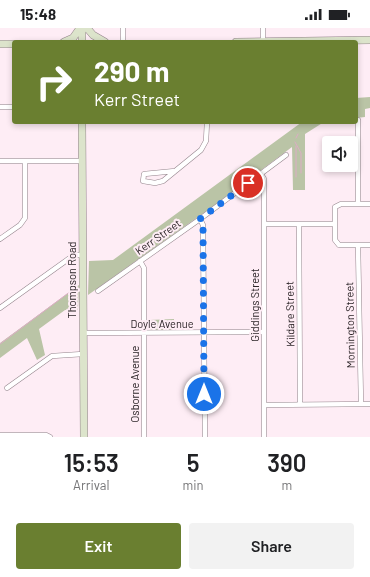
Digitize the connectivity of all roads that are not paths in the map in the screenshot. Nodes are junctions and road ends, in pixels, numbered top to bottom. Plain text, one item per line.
1 (81, 28) edge
2 (87, 28) edge
3 (123, 28) edge
4 (263, 28) edge
5 (68, 40) edge
6 (82, 40) edge
7 (102, 40) edge
8 (123, 40) edge
9 (263, 40) edge
10 (358, 42) edge
11 (370, 42) edge
12 (0, 44) edge
13 (12, 44) edge
14 (0, 107) edge
15 (12, 107) edge
16 (358, 120) dead end
17 (82, 124) edge
18 (207, 124) edge
19 (286, 155) dead end
20 (0, 161) edge
21 (25, 161) junction
22 (82, 161) junction
23 (175, 171) junction
24 (261, 174) junction
25 (358, 204) junction
26 (370, 204) edge
27 (200, 219) junction
28 (264, 224) junction
29 (299, 224) junction
30 (335, 224) junction
31 (0, 239) edge
32 (358, 245) junction
33 (370, 245) edge
34 (83, 255) junction
35 (140, 261) junction
36 (98, 291) dead end
37 (0, 308) edge
38 (204, 332) junction
39 (264, 332) junction
40 (83, 333) junction
41 (144, 333) junction
42 (83, 354) junction
43 (6, 388) dead end
44 (300, 404) junction
45 (361, 404) junction
46 (370, 404) edge
47 (264, 405) junction
48 (0, 435) edge
49 (50, 437) edge
50 (84, 437) edge
51 (144, 437) edge
52 (204, 437) edge
53 (264, 437) edge

1 - 5 main road
1 - 6 main road
2 - 7 main road
3 - 8 street
4 - 9 street
10 - 11 main road
12 - 13 main road
14 - 15 street
16 - 25 street
17 - 22 main road, Thompson Road
18 - 23 street
19 - 24 street, Kerr Street
20 - 21 street
21 - 22 street
21 - 31 street
22 - 34 main road, Thompson Road
23 - 23 street
24 - 27 street, Kerr Street
24 - 28 street, Giddings Street
25 - 26 street
25 - 30 street
27 - 35 street, Kerr Street
27 - 38 street
28 - 29 street
28 - 39 street, Giddings Street
29 - 30 street
29 - 44 street, Kildare Street
30 - 32 street
32 - 33 street
32 - 45 street, Mornington Street
34 - 37 street
34 - 40 main road, Thompson Road
35 - 36 street, Kerr Street
35 - 41 street, Osborne Avenue
38 - 39 street, Doyle Avenue
38 - 41 street, Doyle Avenue
38 - 52 street
39 - 47 street, Giddings Street
40 - 41 street, Doyle Avenue
40 - 42 main road, Thompson Road
41 - 51 street, Osborne Avenue
42 - 43 street
42 - 50 main road, Thompson Road
44 - 45 street
44 - 47 street
45 - 46 street
47 - 53 street, Giddings Street
48 - 49 street

